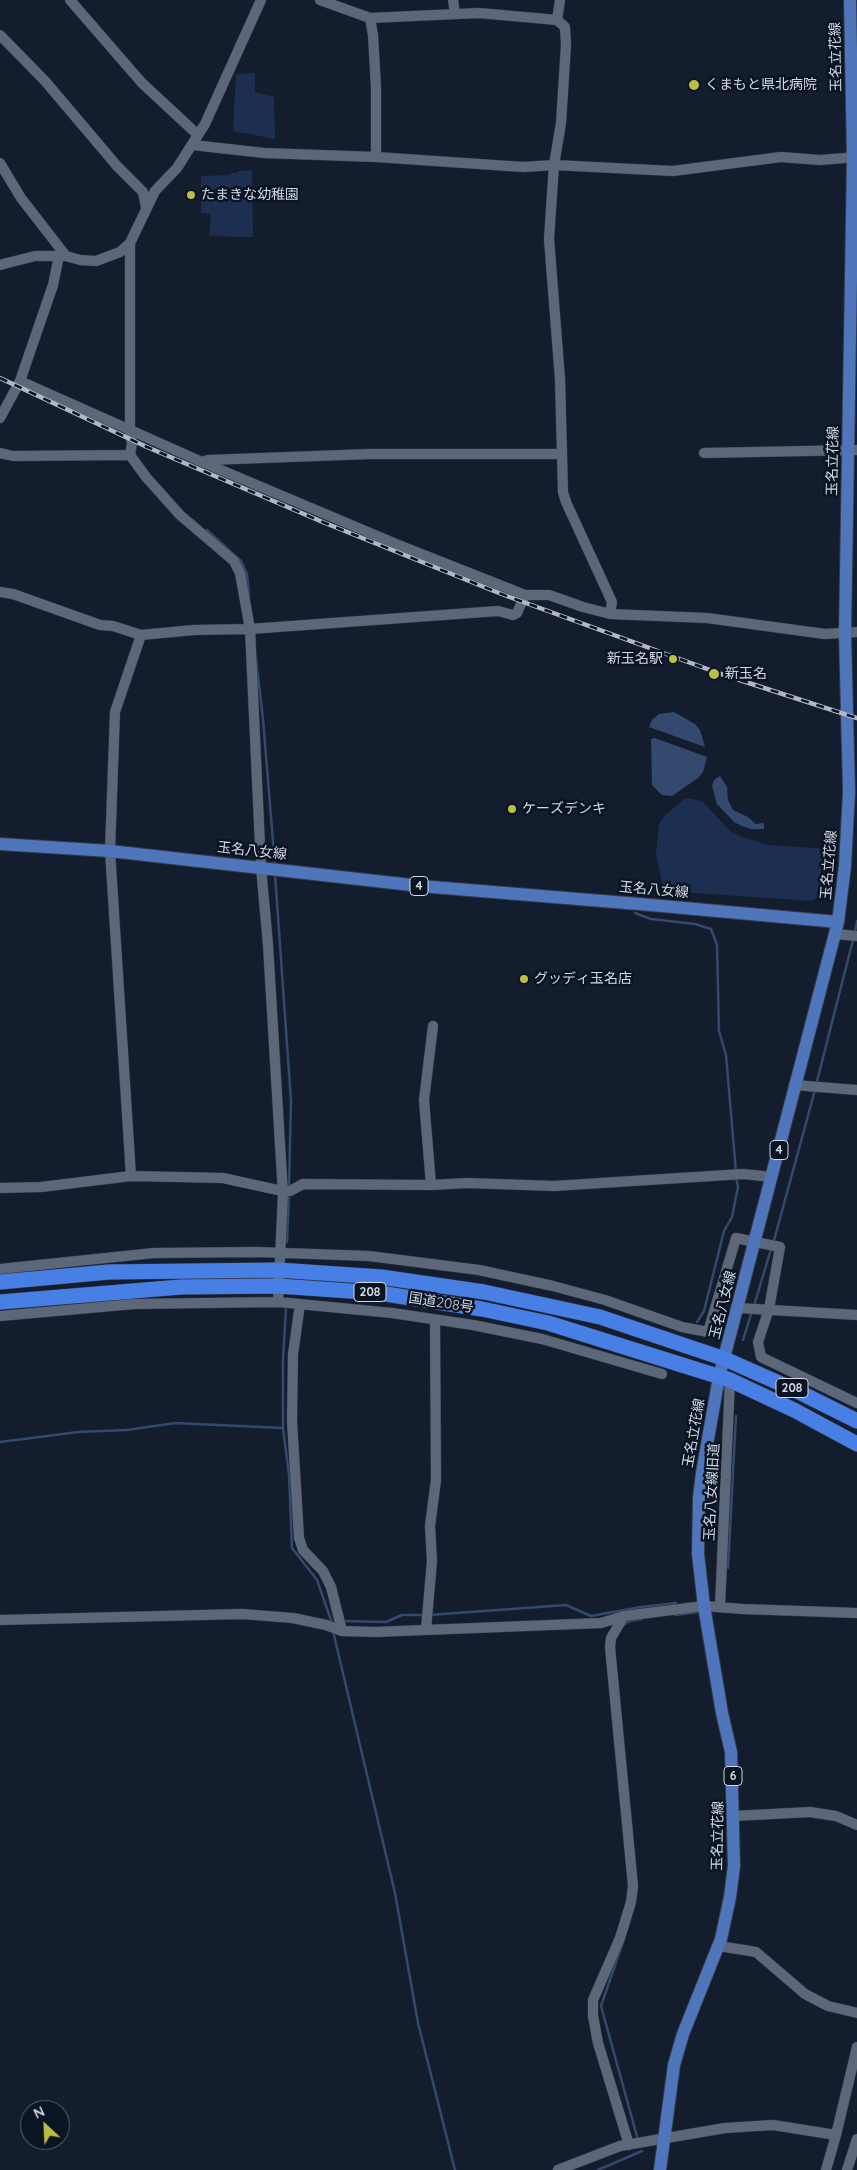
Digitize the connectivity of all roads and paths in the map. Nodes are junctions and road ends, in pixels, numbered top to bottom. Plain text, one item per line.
1 (70, 0) edge
2 (261, 0) edge
3 (320, 0) edge
4 (453, 0) edge
5 (560, 0) edge
6 (852, 3) edge
7 (455, 14) junction
8 (370, 18) junction
9 (557, 20) junction
10 (0, 35) edge
11 (196, 140) junction
12 (376, 157) junction
13 (855, 157) edge
14 (0, 163) edge
15 (554, 165) junction
16 (146, 208) junction
17 (130, 244) junction
18 (63, 256) junction
19 (0, 265) edge
20 (854, 303) edge
21 (20, 381) junction
22 (0, 418) edge
23 (130, 431) junction
24 (853, 450) edge
25 (0, 453) edge
26 (704, 453) dead end
27 (561, 454) junction
28 (130, 455) junction
29 (202, 462) junction
30 (0, 592) edge
31 (525, 595) junction
32 (610, 614) junction
33 (250, 629) junction
34 (851, 632) edge
35 (141, 635) junction
36 (853, 792) edge
37 (0, 844) edge
38 (110, 851) junction
39 (261, 867) junction
40 (844, 932) edge
41 (433, 1026) dead end
42 (794, 1085) junction
43 (857, 1090) edge
44 (131, 1176) junction
45 (772, 1177) junction
46 (431, 1185) junction
47 (0, 1188) edge
48 (282, 1192) junction
49 (754, 1242) junction
50 (280, 1253) junction
51 (0, 1269) edge
52 (278, 1270) junction
53 (0, 1282) edge
54 (278, 1294) junction
55 (0, 1302) edge
56 (300, 1304) junction
57 (738, 1308) junction
58 (769, 1309) junction
59 (857, 1315) edge
60 (0, 1316) edge
61 (435, 1320) junction
62 (725, 1358) junction
63 (662, 1374) dead end
64 (724, 1378) junction
65 (857, 1403) edge
66 (857, 1421) edge
67 (857, 1444) edge
68 (704, 1606) junction
69 (720, 1606) junction
70 (857, 1613) edge
71 (624, 1616) junction
72 (0, 1620) edge
73 (426, 1629) junction
74 (340, 1630) junction
75 (734, 1816) junction
76 (857, 1825) edge
77 (719, 1946) junction
78 (857, 2012) edge
79 (857, 2047) edge
80 (836, 2136) junction
81 (670, 2137) junction
82 (857, 2139) edge
83 (629, 2145) junction
84 (558, 2170) edge
85 (660, 2170) edge
86 (826, 2170) edge
87 (847, 2170) edge

1 - 11 street
2 - 11 street
3 - 8 street
4 - 7 street
5 - 9 street
6 - 13 main road, 玉名立花線
7 - 8 street
7 - 9 street
8 - 12 street
9 - 15 street
10 - 16 street
11 - 12 street
11 - 16 street
12 - 15 street
13 - 15 street
13 - 20 main road, 玉名立花線
14 - 18 street
15 - 27 street
16 - 17 street
17 - 18 street
17 - 23 street
18 - 19 street
18 - 21 street
20 - 24 main road, 玉名立花線
21 - 22 street
21 - 23 street
23 - 28 street
23 - 29 street
24 - 26 street
24 - 34 main road, 玉名立花線
25 - 28 street
27 - 29 street
27 - 32 street
28 - 33 street
29 - 31 street
30 - 35 street
31 - 32 street
31 - 33 street
32 - 34 street
33 - 35 street
33 - 39 street
34 - 36 main road, 玉名立花線
35 - 38 street
36 - 40 main road, 玉名立花線
37 - 38 main road, 玉名八女線 / 4
38 - 39 main road, 玉名八女線 / 4
38 - 44 street
39 - 40 main road, 玉名八女線 / 4
39 - 48 street
40 - 42 main road, 玉名八女線 / 4
41 - 46 street
42 - 43 street
42 - 45 main road, 玉名八女線 / 4
44 - 47 street
44 - 48 street
45 - 46 street
45 - 49 main road, 玉名八女線 / 4
46 - 48 street
48 - 50 street
49 - 50 street
49 - 57 main road, 玉名八女線 / 4
49 - 58 street
50 - 51 street
50 - 52 street
52 - 53 highway, 国道208号 / 208
52 - 54 street
52 - 62 highway, 国道208号 / 208
54 - 55 highway, 国道208号 / 208
54 - 56 street
54 - 60 street
54 - 64 highway, 国道208号 / 208
56 - 61 street
56 - 74 street
57 - 58 street
57 - 62 main road, 玉名八女線 / 4
58 - 59 street
58 - 65 street
61 - 63 street
61 - 73 street
62 - 64 main road, 玉名八女線 / 4
62 - 66 highway, 国道208号 / 208
64 - 67 highway, 国道208号 / 208
64 - 68 main road, 玉名立花線 / 6
64 - 69 street, 玉名八女線旧道
68 - 69 street
68 - 71 street
68 - 75 main road, 玉名立花線 / 6
69 - 70 street
71 - 73 street
71 - 83 street
72 - 74 street
73 - 74 street
75 - 76 street
75 - 77 main road, 玉名立花線 / 6
77 - 78 street
77 - 81 main road, 玉名立花線 / 6
79 - 80 street
80 - 81 street
80 - 86 street
81 - 83 street
81 - 85 main road, 玉名立花線 / 6
82 - 87 street
83 - 84 street

